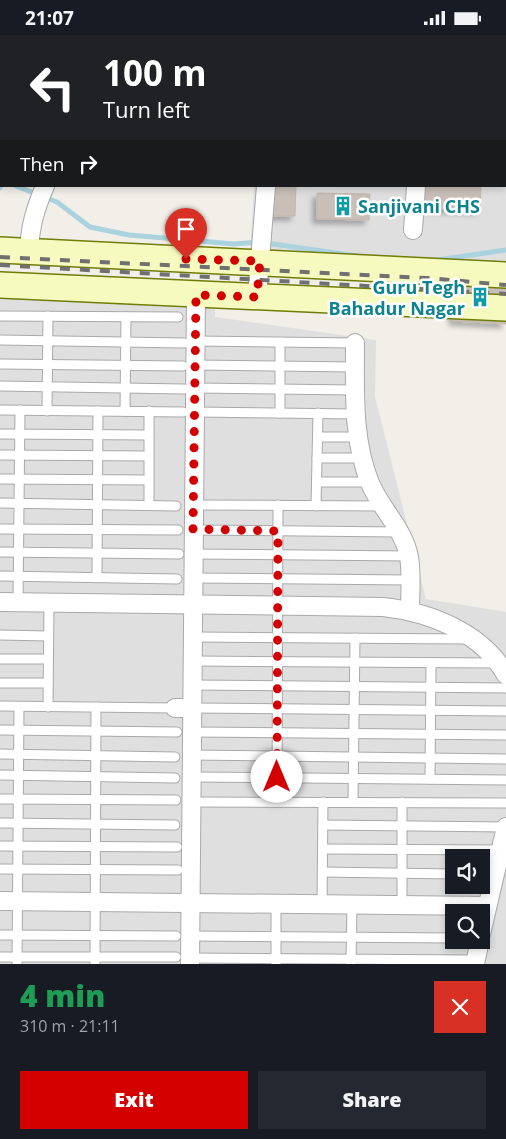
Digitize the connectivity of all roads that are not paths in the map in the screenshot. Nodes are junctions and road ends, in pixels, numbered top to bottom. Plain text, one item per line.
1 (45, 187) edge
2 (266, 187) edge
3 (416, 187) edge
4 (413, 230) dead end
5 (0, 250) edge
6 (29, 251) junction
7 (260, 257) junction
8 (506, 275) edge
9 (0, 285) edge
10 (196, 295) junction
11 (257, 297) junction
12 (506, 308) edge
13 (0, 316) edge
14 (48, 316) junction
15 (126, 317) junction
16 (178, 317) dead end
17 (0, 340) edge
18 (48, 340) junction
19 (126, 341) junction
20 (190, 342) junction
21 (280, 342) junction
22 (355, 343) joint
23 (0, 364) edge
24 (48, 364) junction
25 (126, 365) junction
26 (189, 365) junction
27 (280, 366) junction
28 (355, 367) junction
29 (0, 386) edge
30 (47, 387) junction
31 (125, 387) junction
32 (189, 389) junction
33 (280, 389) junction
34 (355, 390) junction
35 (0, 410) edge
36 (20, 410) junction
37 (47, 411) junction
38 (98, 411) junction
39 (125, 411) junction
40 (148, 411) junction
41 (189, 412) junction
42 (280, 413) junction
43 (318, 413) junction
44 (356, 414) junction
45 (0, 434) edge
46 (20, 434) junction
47 (98, 435) junction
48 (148, 435) junction
49 (318, 437) junction
50 (358, 437) junction
51 (0, 455) edge
52 (20, 455) junction
53 (98, 456) junction
54 (148, 456) junction
55 (317, 458) junction
56 (363, 458) junction
57 (0, 479) edge
58 (20, 479) junction
59 (98, 480) junction
60 (148, 480) junction
61 (317, 482) junction
62 (370, 482) junction
63 (0, 503) edge
64 (19, 503) junction
65 (97, 504) junction
66 (149, 504) junction
67 (185, 505) junction
68 (278, 505) junction
69 (316, 506) junction
70 (383, 506) junction
71 (0, 529) edge
72 (19, 529) junction
73 (97, 530) junction
74 (186, 530) junction
75 (278, 531) junction
76 (399, 532) junction
77 (0, 552) edge
78 (19, 553) junction
79 (97, 553) junction
80 (186, 554) junction
81 (278, 555) junction
82 (409, 556) junction
83 (0, 576) edge
84 (18, 576) junction
85 (97, 577) junction
86 (185, 579) junction
87 (278, 579) junction
88 (410, 580) junction
89 (0, 602) edge
90 (18, 602) junction
91 (49, 603) junction
92 (193, 604) junction
93 (278, 605) junction
94 (410, 610) junction
95 (0, 635) edge
96 (48, 636) junction
97 (192, 637) junction
98 (278, 638) junction
99 (354, 638) junction
100 (473, 639) junction
101 (0, 659) edge
102 (48, 659) junction
103 (192, 661) junction
104 (278, 661) junction
105 (354, 662) junction
106 (431, 663) junction
107 (503, 669) edge
108 (0, 683) edge
109 (48, 683) junction
110 (192, 685) junction
111 (277, 685) junction
112 (354, 686) junction
113 (430, 687) junction
114 (506, 687) edge
115 (0, 706) edge
116 (19, 707) junction
117 (48, 707) junction
118 (96, 707) junction
119 (184, 708) junction
120 (277, 709) junction
121 (354, 709) junction
122 (430, 710) junction
123 (506, 711) edge
124 (0, 730) edge
125 (19, 730) junction
126 (96, 731) junction
127 (184, 732) junction
128 (277, 733) junction
129 (354, 733) junction
130 (430, 734) junction
131 (506, 735) edge
132 (0, 754) edge
133 (19, 754) junction
134 (96, 755) junction
135 (183, 756) junction
136 (277, 757) junction
137 (353, 757) junction
138 (430, 758) junction
139 (506, 759) edge
140 (0, 775) edge
141 (19, 775) junction
142 (96, 776) junction
143 (184, 777) junction
144 (277, 777) junction
145 (353, 778) junction
146 (430, 779) junction
147 (506, 780) edge
148 (0, 799) edge
149 (18, 799) junction
150 (96, 799) junction
151 (184, 801) junction
152 (277, 801) junction
153 (323, 802) junction
154 (353, 802) junction
155 (402, 802) junction
156 (506, 803) edge
157 (0, 823) edge
158 (18, 823) junction
159 (96, 823) junction
160 (175, 825) dead end
161 (323, 825) junction
162 (402, 826) junction
163 (506, 827) edge
164 (0, 846) edge
165 (18, 846) junction
166 (96, 847) junction
167 (177, 847) dead end
168 (323, 849) junction
169 (402, 849) junction
170 (500, 850) junction
171 (0, 869) edge
172 (18, 869) junction
173 (96, 870) junction
174 (178, 870) dead end
175 (490, 870) edge
176 (323, 872) junction
177 (402, 873) junction
178 (445, 874) edge
179 (9, 901) edge
180 (96, 902) junction
181 (190, 903) junction
182 (276, 904) junction
183 (322, 904) junction
184 (352, 905) junction
185 (402, 905) junction
186 (445, 906) edge
187 (0, 935) edge
188 (17, 935) junction
189 (95, 936) junction
190 (183, 936) junction
191 (276, 937) junction
192 (352, 937) junction
193 (445, 938) edge
194 (478, 949) edge
195 (0, 957) edge
196 (17, 960) edge
197 (185, 960) edge
198 (95, 961) edge
199 (276, 961) edge
200 (351, 962) edge
201 (476, 962) edge

1 - 6 street
2 - 7 street
3 - 4 street
5 - 6 main road
6 - 7 main road
7 - 8 main road
7 - 11 street
9 - 10 main road
10 - 11 main road
10 - 20 street
11 - 12 main road
13 - 14 lane
14 - 15 lane
14 - 18 lane
15 - 16 lane
15 - 19 lane
17 - 18 lane
18 - 19 lane
18 - 24 lane
19 - 20 lane
19 - 25 lane
20 - 21 lane
20 - 26 street
21 - 22 lane
21 - 27 lane
22 - 28 street
23 - 24 lane
24 - 25 lane
24 - 30 lane
25 - 26 lane
25 - 31 lane
26 - 27 lane
26 - 32 street
27 - 28 lane
27 - 33 lane
28 - 34 street
29 - 30 lane
30 - 31 lane
30 - 37 lane
31 - 32 lane
31 - 39 lane
32 - 33 lane
32 - 41 street
33 - 34 lane
33 - 42 lane
34 - 44 street
35 - 36 lane
36 - 37 lane
36 - 46 lane
37 - 38 lane
38 - 39 lane
38 - 47 lane
39 - 40 lane
40 - 41 lane
40 - 48 lane
41 - 42 lane
41 - 67 street
42 - 43 lane
43 - 44 lane
43 - 49 lane
44 - 50 street
45 - 46 lane
46 - 47 lane
46 - 52 lane
47 - 48 lane
47 - 53 lane
48 - 54 lane
49 - 50 lane
49 - 55 lane
50 - 56 street
51 - 52 lane
52 - 53 lane
52 - 58 lane
53 - 54 lane
53 - 59 lane
54 - 60 lane
55 - 56 lane
55 - 61 lane
56 - 62 street
57 - 58 lane
58 - 59 lane
58 - 64 lane
59 - 60 lane
59 - 65 lane
60 - 66 lane
61 - 62 lane
61 - 69 lane
62 - 70 street
63 - 64 lane
64 - 65 lane
64 - 72 lane
65 - 66 lane
65 - 73 lane
66 - 67 lane
67 - 68 lane
67 - 74 street
68 - 69 lane
68 - 75 lane
69 - 70 lane
70 - 76 street
71 - 72 lane
72 - 73 lane
72 - 78 lane
73 - 74 lane
73 - 79 lane
74 - 75 lane
74 - 80 street
75 - 76 lane
75 - 81 lane
76 - 82 street
77 - 78 lane
78 - 79 lane
78 - 84 lane
79 - 80 lane
79 - 85 lane
80 - 81 lane
80 - 86 street
81 - 82 lane
81 - 87 lane
82 - 88 street
83 - 84 lane
84 - 85 lane
84 - 90 lane
85 - 86 lane
86 - 87 lane
86 - 92 street
87 - 88 lane
87 - 93 lane
88 - 94 street
89 - 90 street
90 - 91 street
91 - 92 street
91 - 96 lane
92 - 93 street
92 - 97 street
93 - 94 street
93 - 98 lane
94 - 100 street
95 - 96 lane
96 - 102 lane
97 - 98 lane
97 - 103 street
98 - 99 lane
98 - 104 lane
99 - 100 lane
99 - 105 lane
100 - 107 street
101 - 102 lane
102 - 109 lane
103 - 104 lane
103 - 110 street
104 - 105 lane
104 - 111 lane
105 - 106 lane
105 - 112 lane
106 - 107 lane
106 - 113 lane
108 - 109 lane
109 - 117 lane
110 - 111 lane
110 - 119 street
111 - 112 lane
111 - 120 lane
112 - 113 lane
112 - 121 lane
113 - 114 lane
113 - 122 lane
115 - 116 lane
116 - 117 lane
116 - 125 lane
117 - 118 lane
118 - 119 lane
118 - 126 lane
119 - 120 lane
119 - 127 street
120 - 121 lane
120 - 128 lane
121 - 122 lane
121 - 129 lane
122 - 123 lane
122 - 130 lane
124 - 125 lane
125 - 126 lane
125 - 133 lane
126 - 127 lane
126 - 134 lane
127 - 128 lane
127 - 135 street
128 - 129 lane
128 - 136 lane
129 - 130 lane
129 - 137 lane
130 - 131 lane
130 - 138 lane
132 - 133 lane
133 - 134 lane
133 - 141 lane
134 - 135 lane
134 - 142 lane
135 - 136 lane
135 - 143 street
136 - 137 lane
136 - 144 lane
137 - 138 lane
137 - 145 lane
138 - 139 lane
138 - 146 lane
140 - 141 lane
141 - 142 lane
141 - 149 lane
142 - 143 lane
142 - 150 lane
143 - 144 lane
143 - 151 street
144 - 145 lane
144 - 152 lane
145 - 146 lane
145 - 154 lane
146 - 147 lane
148 - 149 lane
149 - 150 lane
149 - 158 lane
150 - 151 lane
150 - 159 lane
151 - 152 lane
151 - 181 street
152 - 153 lane
153 - 154 lane
153 - 161 lane
154 - 155 lane
155 - 156 lane
155 - 162 lane
157 - 158 lane
158 - 159 lane
158 - 165 lane
159 - 160 lane
159 - 166 lane
161 - 162 lane
161 - 168 lane
162 - 163 lane
162 - 169 lane
163 - 170 street
164 - 165 lane
165 - 166 lane
165 - 172 lane
166 - 167 lane
166 - 173 lane
168 - 169 lane
168 - 176 lane
169 - 170 lane
169 - 177 lane
170 - 175 street
171 - 172 lane
172 - 173 lane
172 - 179 lane
173 - 174 lane
173 - 180 lane
176 - 177 lane
176 - 183 lane
177 - 178 lane
177 - 185 lane
179 - 180 street
179 - 188 lane
180 - 181 street
180 - 189 lane
181 - 182 street
181 - 190 street
182 - 183 street
182 - 191 lane
183 - 184 street
184 - 185 street
184 - 192 lane
185 - 186 street
187 - 188 lane
188 - 189 lane
188 - 196 lane
189 - 190 lane
189 - 198 lane
190 - 191 lane
190 - 197 street
191 - 192 lane
191 - 199 lane
192 - 193 lane
192 - 200 lane
194 - 201 street
195 - 196 lane
196 - 198 lane
197 - 198 lane
197 - 199 lane
199 - 200 lane
200 - 201 lane

